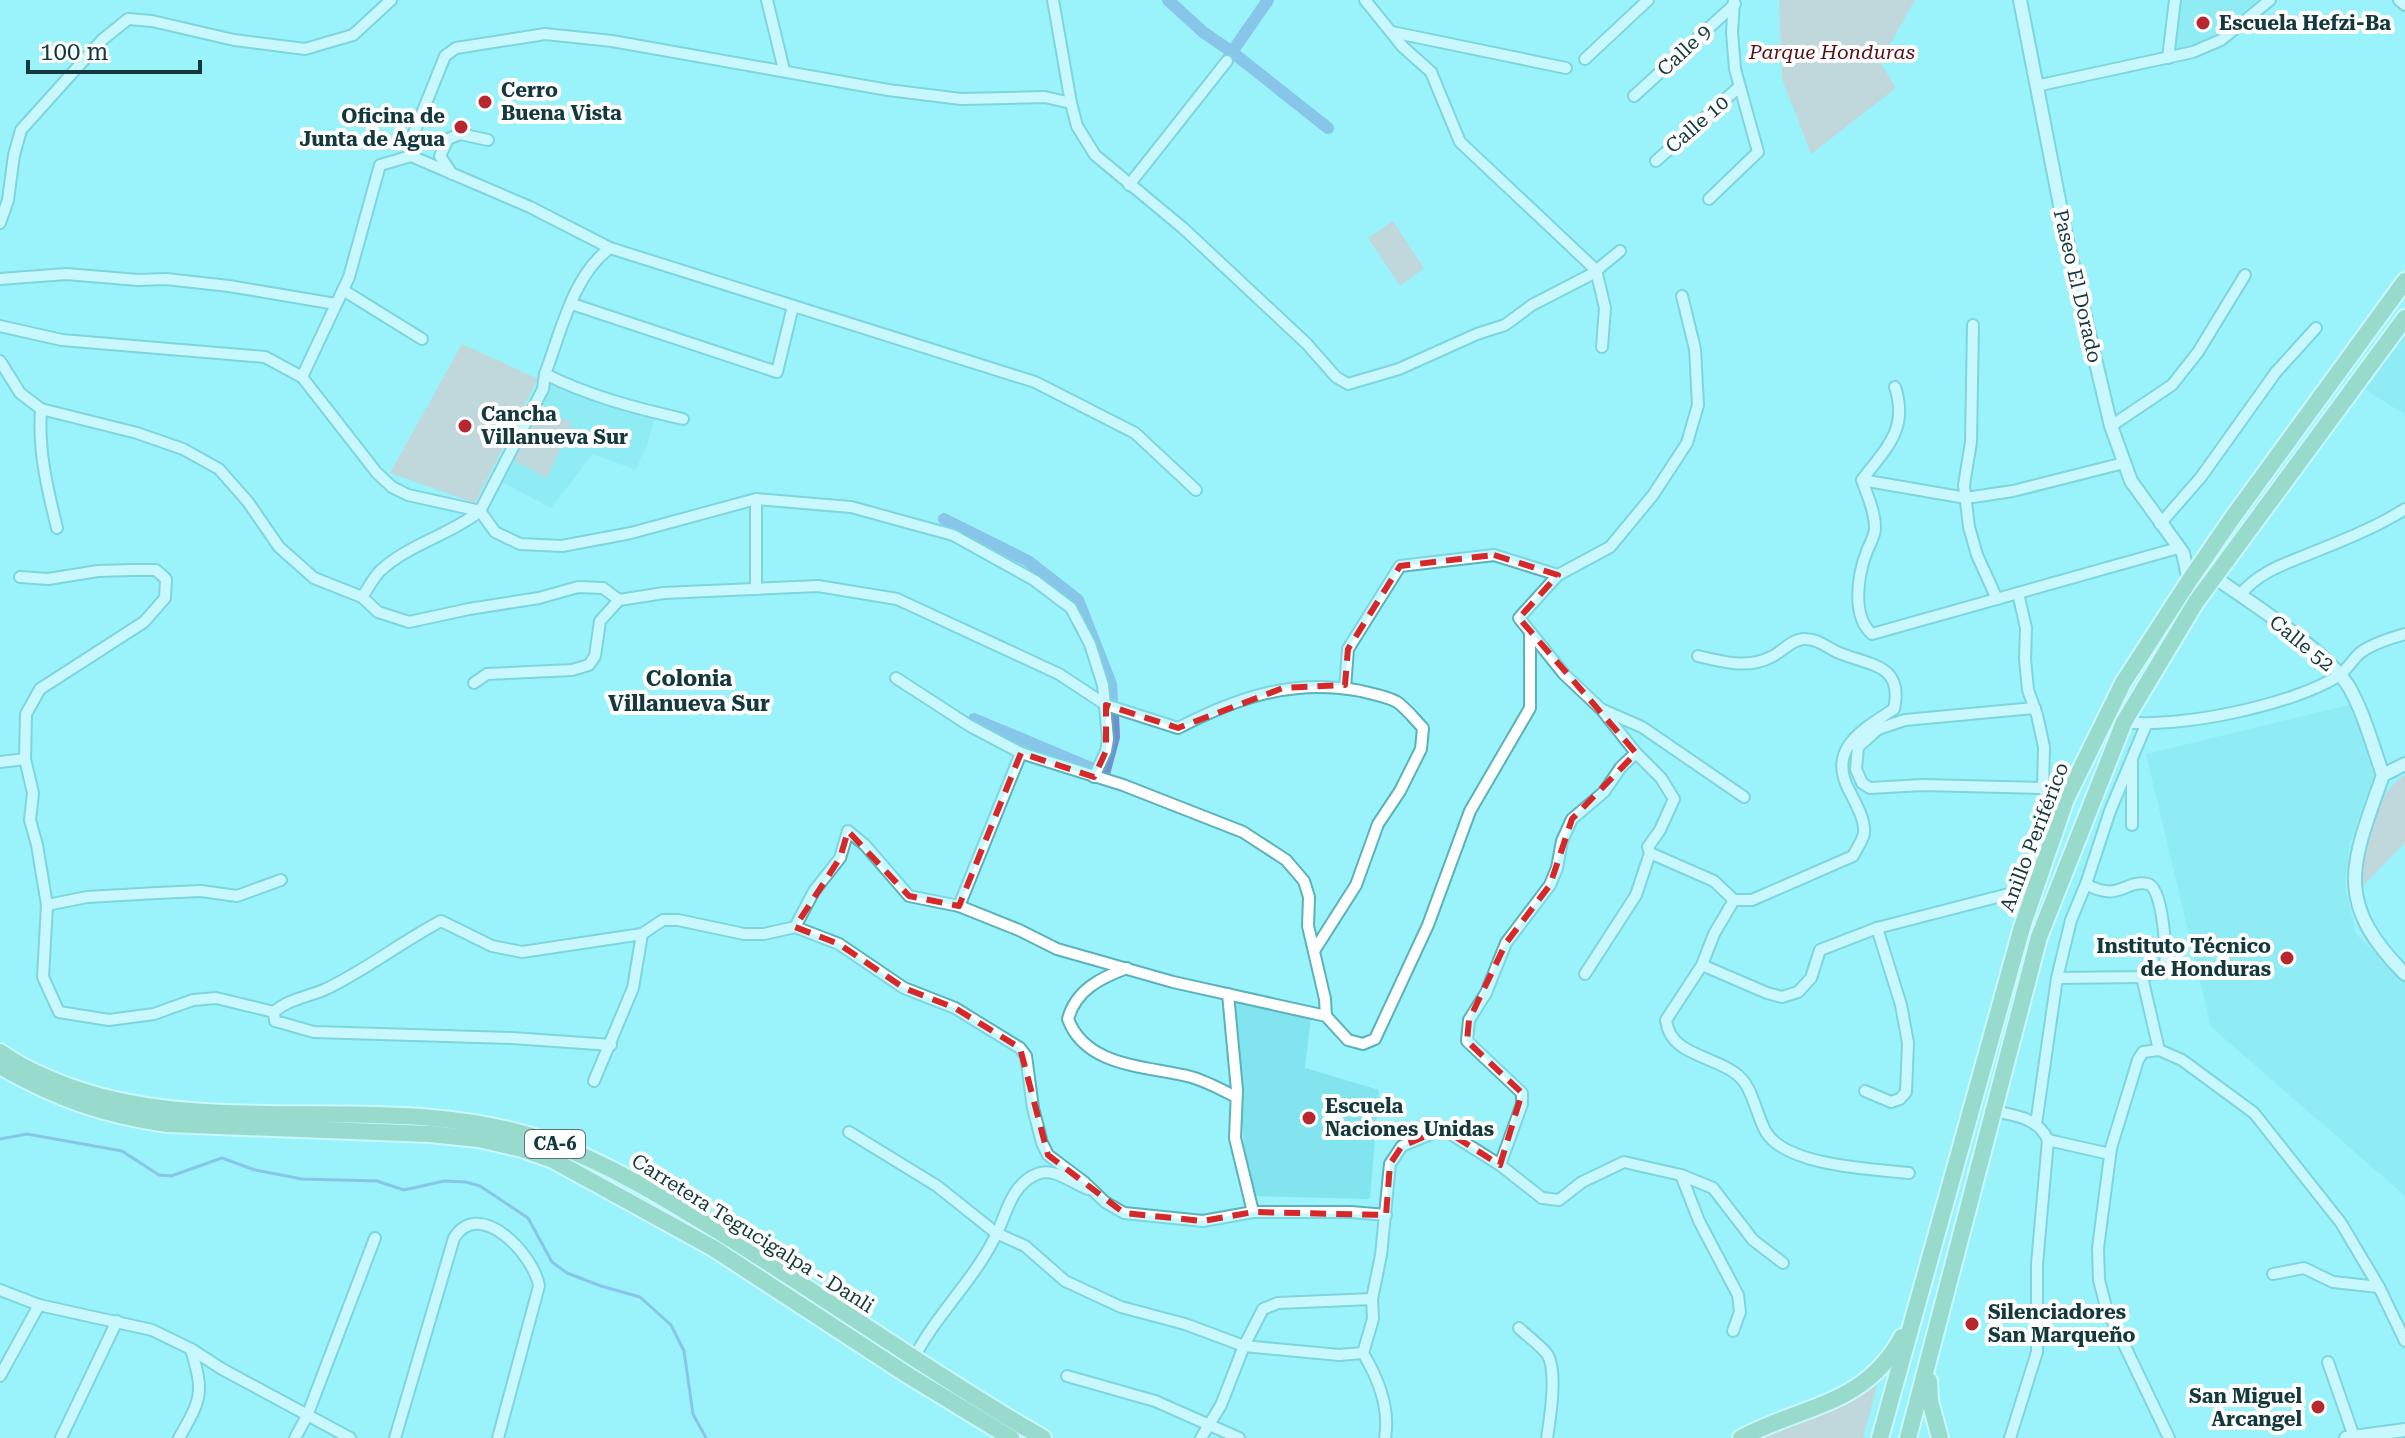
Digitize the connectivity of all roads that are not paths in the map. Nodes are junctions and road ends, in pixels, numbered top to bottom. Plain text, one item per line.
1 (391, 0) edge
2 (767, 0) edge
3 (1053, 0) edge
4 (1365, 0) edge
5 (1648, 0) edge
6 (2020, 0) edge
7 (2175, 0) edge
8 (2270, 0) edge
9 (2399, 0) edge
10 (1734, 2) edge
11 (2405, 5) edge
12 (1392, 32) junction
13 (2168, 58) junction
14 (1585, 59) dead end
15 (1227, 61) dead end
16 (1566, 68) dead end
17 (784, 70) junction
18 (2036, 86) junction
19 (1739, 87) junction
20 (1634, 96) dead end
21 (1071, 103) junction
22 (488, 140) dead end
23 (411, 156) junction
24 (1656, 161) dead end
25 (454, 176) junction
26 (1129, 185) junction
27 (1709, 199) dead end
28 (0, 223) edge
29 (610, 248) junction
30 (1620, 251) dead end
31 (1596, 270) junction
32 (2245, 275) dead end
33 (0, 279) edge
34 (2405, 281) edge
35 (343, 290) junction
36 (1682, 296) dead end
37 (336, 304) junction
38 (572, 304) junction
39 (793, 306) junction
40 (2405, 318) edge
41 (1973, 325) dead end
42 (0, 326) edge
43 (2316, 328) dead end
44 (422, 339) dead end
45 (1602, 347) dead end
46 (0, 361) edge
47 (545, 374) junction
48 (302, 377) junction
49 (1895, 387) dead end
50 (41, 409) junction
51 (683, 419) dead end
52 (2111, 426) junction
53 (2124, 463) junction
54 (1862, 480) junction
55 (1196, 490) dead end
56 (1966, 498) junction
57 (756, 499) junction
58 (2405, 509) edge
59 (480, 511) junction
60 (2160, 524) junction
61 (57, 528) dead end
62 (2180, 550) junction
63 (2208, 551) junction
64 (1558, 575) junction
65 (20, 577) dead end
66 (2214, 577) junction
67 (2189, 581) junction
68 (756, 589) junction
69 (2018, 593) junction
70 (2240, 595) junction
71 (362, 597) junction
72 (1997, 599) junction
73 (619, 600) junction
74 (1530, 632) junction
75 (2405, 634) edge
76 (1698, 656) dead end
77 (2340, 675) junction
78 (896, 678) dead end
79 (474, 683) dead end
80 (1345, 688) junction
81 (1106, 705) junction
82 (2035, 708) junction
83 (1602, 710) junction
84 (2124, 722) junction
85 (2146, 725) junction
86 (1021, 753) junction
87 (1636, 753) junction
88 (2132, 758) junction
89 (25, 759) junction
90 (0, 762) edge
91 (2405, 764) edge
92 (2383, 775) junction
93 (1094, 777) junction
94 (2043, 788) junction
95 (1744, 797) dead end
96 (2059, 820) junction
97 (2085, 822) junction
98 (2132, 825) dead end
99 (2103, 832) junction
100 (1650, 853) junction
101 (281, 880) dead end
102 (2086, 884) junction
103 (2036, 887) junction
104 (1734, 900) junction
105 (47, 905) junction
106 (959, 906) junction
107 (795, 927) junction
108 (1877, 928) junction
109 (642, 934) junction
110 (1314, 951) junction
111 (1702, 965) junction
112 (1127, 968) junction
113 (1585, 974) dead end
114 (2405, 974) edge
115 (2142, 977) junction
116 (2057, 978) junction
117 (1228, 994) junction
118 (274, 1012) junction
119 (1326, 1016) junction
120 (611, 1045) junction
121 (2159, 1050) junction
122 (0, 1052) edge
123 (0, 1066) edge
124 (594, 1081) dead end
125 (1865, 1091) dead end
126 (1236, 1097) junction
127 (1994, 1111) junction
128 (2036, 1124) junction
129 (849, 1132) dead end
130 (2048, 1140) junction
131 (2110, 1154) junction
132 (1500, 1165) junction
133 (1909, 1173) dead end
134 (1681, 1175) junction
135 (1094, 1191) junction
136 (1253, 1212) junction
137 (1386, 1215) junction
138 (996, 1233) junction
139 (375, 1238) dead end
140 (1783, 1263) dead end
141 (2273, 1274) dead end
142 (2379, 1287) junction
143 (0, 1290) edge
144 (1372, 1299) junction
145 (39, 1305) junction
146 (1915, 1311) junction
147 (117, 1321) junction
148 (1519, 1328) dead end
149 (1733, 1331) dead end
150 (2405, 1341) edge
151 (1244, 1346) junction
152 (191, 1349) junction
153 (1363, 1353) junction
154 (914, 1357) junction
155 (1929, 1358) junction
156 (2328, 1362) dead end
157 (906, 1374) junction
158 (0, 1376) edge
159 (1067, 1376) dead end
160 (307, 1416) junction
161 (1208, 1424) junction
162 (2405, 1430) edge
163 (2354, 1437) edge
164 (61, 1438) edge
165 (179, 1438) edge
166 (295, 1438) edge
167 (350, 1438) edge
168 (395, 1438) edge
169 (498, 1438) edge
170 (1011, 1438) edge
171 (1043, 1438) edge
172 (1201, 1438) edge
173 (1239, 1438) edge
174 (1385, 1438) edge
175 (1547, 1438) edge
176 (1741, 1438) edge
177 (1880, 1438) edge
178 (1908, 1438) edge
179 (1940, 1438) edge
180 (2010, 1438) edge
181 (2169, 1438) edge
182 (2346, 1438) edge

1 - 28 street
2 - 17 street
3 - 21 street
4 - 12 street
5 - 14 street
6 - 18 street, Paseo El Dorado
7 - 13 street
8 - 13 street
9 - 11 street
10 - 19 street
10 - 20 street, Calle 9
12 - 16 street
12 - 31 street
13 - 18 street
15 - 26 street
17 - 21 street
17 - 23 street
18 - 52 street, Paseo El Dorado
19 - 24 street, Calle 10
19 - 27 street
21 - 26 street
22 - 25 street
23 - 25 street
23 - 35 street
25 - 29 street
26 - 31 street
29 - 38 street
29 - 39 street
30 - 31 street
31 - 45 street
32 - 52 street
33 - 37 street
34 - 63 highway, Anillo Periférico
35 - 37 street
35 - 44 street
36 - 64 street
37 - 48 street
38 - 39 street
38 - 47 street
39 - 55 street
40 - 66 highway, Anillo Periférico
41 - 56 street
42 - 48 street
43 - 60 street
46 - 50 street
47 - 51 street
47 - 59 street
48 - 59 street
49 - 54 street
50 - 61 street
50 - 71 street
52 - 53 street, Paseo El Dorado
53 - 56 street
53 - 60 street, Paseo El Dorado
54 - 56 street
54 - 72 street
56 - 72 street
57 - 59 street
57 - 68 street
57 - 81 street
58 - 70 street
59 - 71 street
60 - 62 street, Paseo El Dorado
62 - 63 street
62 - 67 street, Paseo El Dorado
62 - 69 street
63 - 67 highway, Anillo Periférico
64 - 74 street
64 - 80 street
65 - 89 street
66 - 70 street, Calle 52
66 - 84 highway, Anillo Periférico
67 - 96 highway, Anillo Periférico
68 - 73 street
68 - 81 street
69 - 72 street
69 - 82 street
70 - 77 street, Calle 52
71 - 73 street
73 - 79 street
74 - 83 street
74 - 119 street
75 - 77 street
76 - 104 street
77 - 85 street
77 - 92 street, Calle 52
78 - 86 street
80 - 81 street
80 - 110 street
81 - 93 street
82 - 94 street
82 - 94 street
83 - 87 street
83 - 95 street
84 - 85 street
84 - 97 highway, Anillo Periférico
85 - 88 street
86 - 93 street
86 - 106 street
87 - 100 street
87 - 132 street
88 - 98 street
88 - 99 street
89 - 90 street
89 - 105 street
91 - 92 street
92 - 114 street
93 - 110 street
94 - 96 street
96 - 103 highway, Anillo Periférico
97 - 99 street
97 - 127 highway, Anillo Periférico
99 - 102 street
100 - 104 street
100 - 113 street
101 - 105 street
102 - 115 street
102 - 116 street
103 - 108 street
103 - 146 highway, Anillo Periférico
104 - 111 street
105 - 118 street
106 - 107 street
106 - 112 street
107 - 109 street
107 - 135 street
108 - 111 street
108 - 125 street
109 - 118 street
109 - 120 street
110 - 119 street
111 - 133 street
112 - 117 street
112 - 126 street
115 - 116 street
115 - 121 street
116 - 128 street
117 - 119 street
117 - 126 street
118 - 120 street
120 - 124 street
121 - 131 street
121 - 142 street
122 - 154 highway, Carretera Tegucigalpa - Danli / CA-6
123 - 157 highway, Carretera Tegucigalpa - Danli / CA-6
126 - 136 street
127 - 128 street
127 - 155 highway, Anillo Periférico
128 - 130 street
129 - 138 street
130 - 131 street
130 - 180 street
131 - 181 street
132 - 134 street
132 - 137 street
134 - 140 street
134 - 149 street
135 - 136 street
135 - 138 street
136 - 137 street
137 - 144 street
138 - 151 street
138 - 154 street
139 - 160 street
141 - 142 street
142 - 150 street
143 - 145 street
144 - 151 street
144 - 153 street
145 - 147 street
145 - 158 street
146 - 176 highway
146 - 177 highway, Anillo Periférico
147 - 152 street
147 - 164 street
148 - 175 street
151 - 153 street
151 - 161 street
152 - 160 street
152 - 165 street
153 - 174 street
154 - 157 street
154 - 171 highway, Carretera Tegucigalpa - Danli / CA-6
155 - 178 highway, Anillo Periférico
155 - 179 highway
156 - 163 street
157 - 170 highway, Carretera Tegucigalpa - Danli / CA-6
159 - 161 street
160 - 166 street
160 - 167 street
161 - 172 street
161 - 173 street
162 - 163 street
163 - 182 street
168 - 169 street

